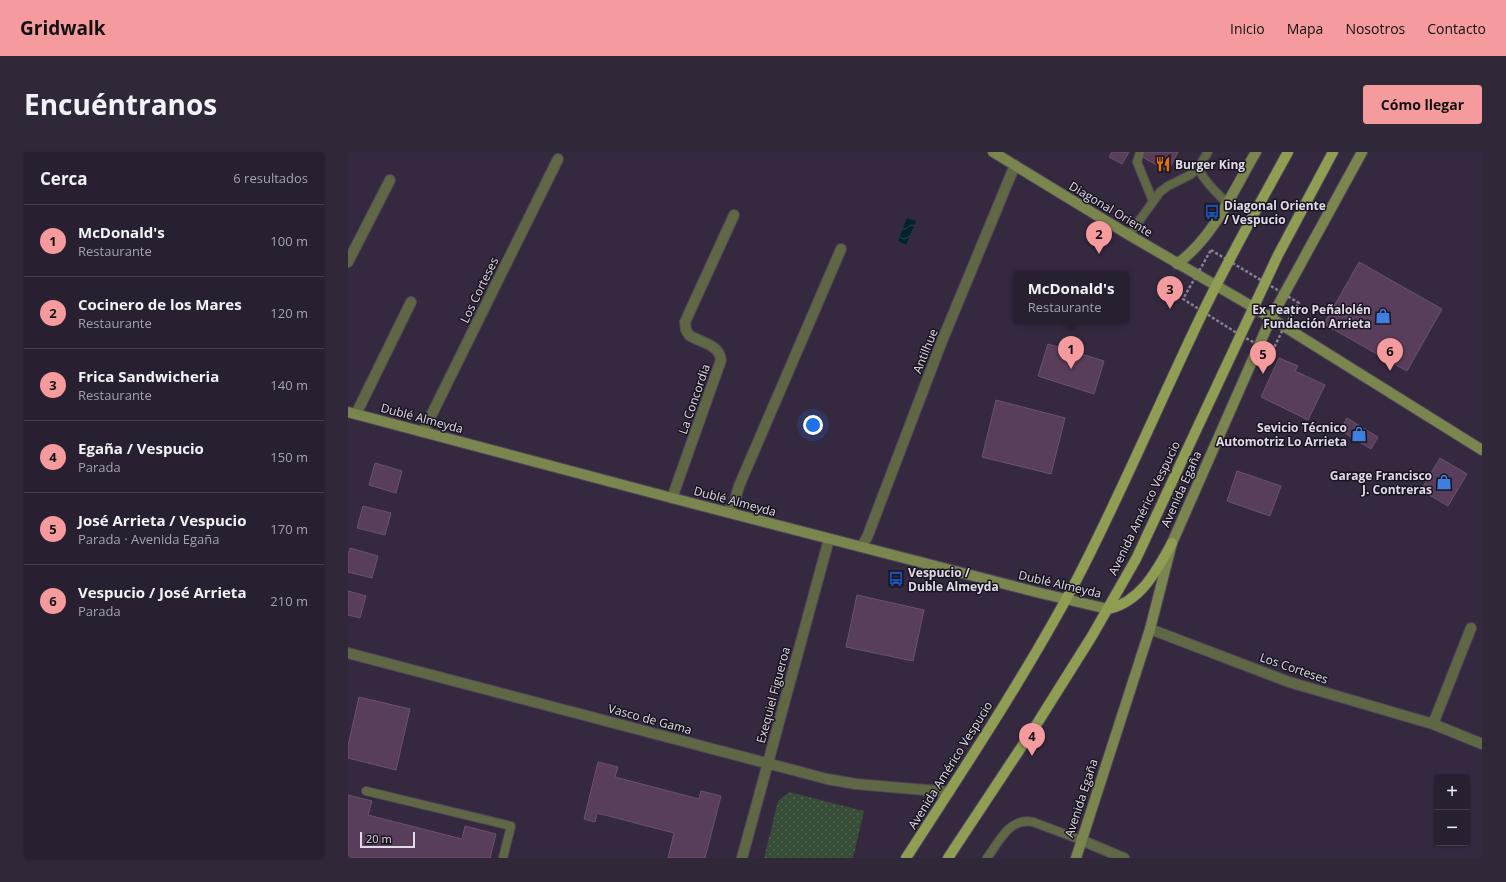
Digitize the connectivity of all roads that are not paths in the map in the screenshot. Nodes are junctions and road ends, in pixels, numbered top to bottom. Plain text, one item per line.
1 (993, 152) edge
2 (1140, 152) edge
3 (1208, 152) edge
4 (1256, 152) edge
5 (1288, 152) edge
6 (1333, 152) edge
7 (1362, 152) edge
8 (558, 159) dead end
9 (1015, 165) junction
10 (1198, 168) junction
11 (390, 180) dead end
12 (1153, 201) junction
13 (1226, 203) junction
14 (734, 215) dead end
15 (1129, 236) junction
16 (842, 249) dead end
17 (348, 262) edge
18 (1177, 264) junction
19 (1216, 286) junction
20 (411, 302) dead end
21 (1253, 307) junction
22 (1271, 318) junction
23 (352, 413) edge
24 (423, 432) junction
25 (1482, 450) edge
26 (672, 498) junction
27 (728, 512) junction
28 (829, 539) junction
29 (1172, 543) junction
30 (862, 548) junction
31 (1065, 600) junction
32 (1108, 609) junction
33 (1472, 628) dead end
34 (1150, 629) junction
35 (348, 653) edge
36 (1433, 724) junction
37 (1482, 744) edge
38 (768, 764) junction
39 (366, 791) dead end
40 (949, 792) junction
41 (1082, 840) junction
42 (503, 858) edge
43 (742, 858) edge
44 (906, 858) edge
45 (948, 858) edge
46 (987, 858) edge
47 (1076, 858) edge
48 (1124, 858) edge

1 - 9 main road, Diagonal Oriente
2 - 12 lane
3 - 10 lane
4 - 13 main road
5 - 19 main road, Avenida Américo Vespucio
6 - 21 main road, Avenida Américo Vespucio
7 - 22 main road, Avenida Egaña
8 - 24 street, Los Corteses
9 - 15 main road, Diagonal Oriente
9 - 30 street, Antilhue
10 - 12 lane
10 - 13 lane
11 - 17 street
12 - 15 lane
13 - 18 main road
14 - 26 street, La Concordia
15 - 18 main road, Diagonal Oriente
16 - 27 street
18 - 19 main road, Diagonal Oriente
19 - 21 main road, Diagonal Oriente
19 - 31 main road, Avenida Américo Vespucio
20 - 23 street, Dublé Almeyda
21 - 22 main road, Diagonal Oriente
21 - 32 main road, Avenida Américo Vespucio
22 - 25 main road, Diagonal Oriente
22 - 29 main road, Avenida Egaña
23 - 24 main road, Dublé Almeyda
24 - 26 main road, Dublé Almeyda
26 - 27 main road, Dublé Almeyda
27 - 28 main road, Dublé Almeyda
28 - 30 main road, Dublé Almeyda
28 - 38 street, Exequiel Figueroa
29 - 32 main road
29 - 34 main road, Avenida Egaña
30 - 31 main road, Dublé Almeyda
31 - 32 main road, Dublé Almeyda
31 - 40 main road, Avenida Américo Vespucio
32 - 45 main road, Avenida Américo Vespucio
33 - 36 street
34 - 36 street, Los Corteses
34 - 41 main road, Avenida Egaña
35 - 38 street, Vasco de Gama
36 - 37 street, Los Corteses
38 - 40 street, Vasco de Gama
38 - 43 street, Exequiel Figueroa
39 - 42 lane
40 - 44 main road, Avenida Américo Vespucio
41 - 46 lane
41 - 47 main road, Avenida Egaña
41 - 48 street

